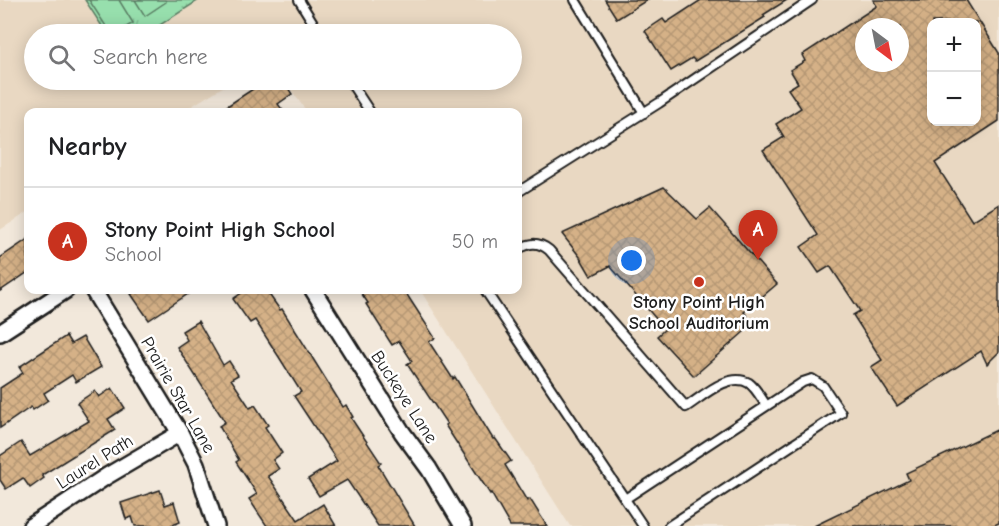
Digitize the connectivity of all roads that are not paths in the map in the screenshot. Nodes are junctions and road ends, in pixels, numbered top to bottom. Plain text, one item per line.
1 (299, 0) edge
2 (575, 0) edge
3 (812, 0) edge
4 (314, 24) edge
5 (356, 90) edge
6 (367, 108) edge
7 (644, 112) junction
8 (522, 189) edge
9 (522, 247) edge
10 (60, 294) edge
11 (95, 294) edge
12 (316, 294) edge
13 (488, 294) edge
14 (0, 333) edge
15 (766, 405) junction
16 (180, 433) junction
17 (625, 499) junction
18 (31, 526) edge
19 (216, 526) edge
20 (463, 526) edge
21 (643, 526) edge
22 (669, 526) edge

1 - 4 lane
2 - 7 lane
3 - 7 lane
5 - 6 lane
7 - 8 lane
9 - 15 lane
10 - 14 street
11 - 16 street, Prairie Star Lane
12 - 20 street, Buckeye Lane
13 - 17 lane
15 - 17 lane
15 - 22 lane
16 - 18 street, Laurel Path
16 - 19 street, Prairie Star Lane
17 - 21 lane

